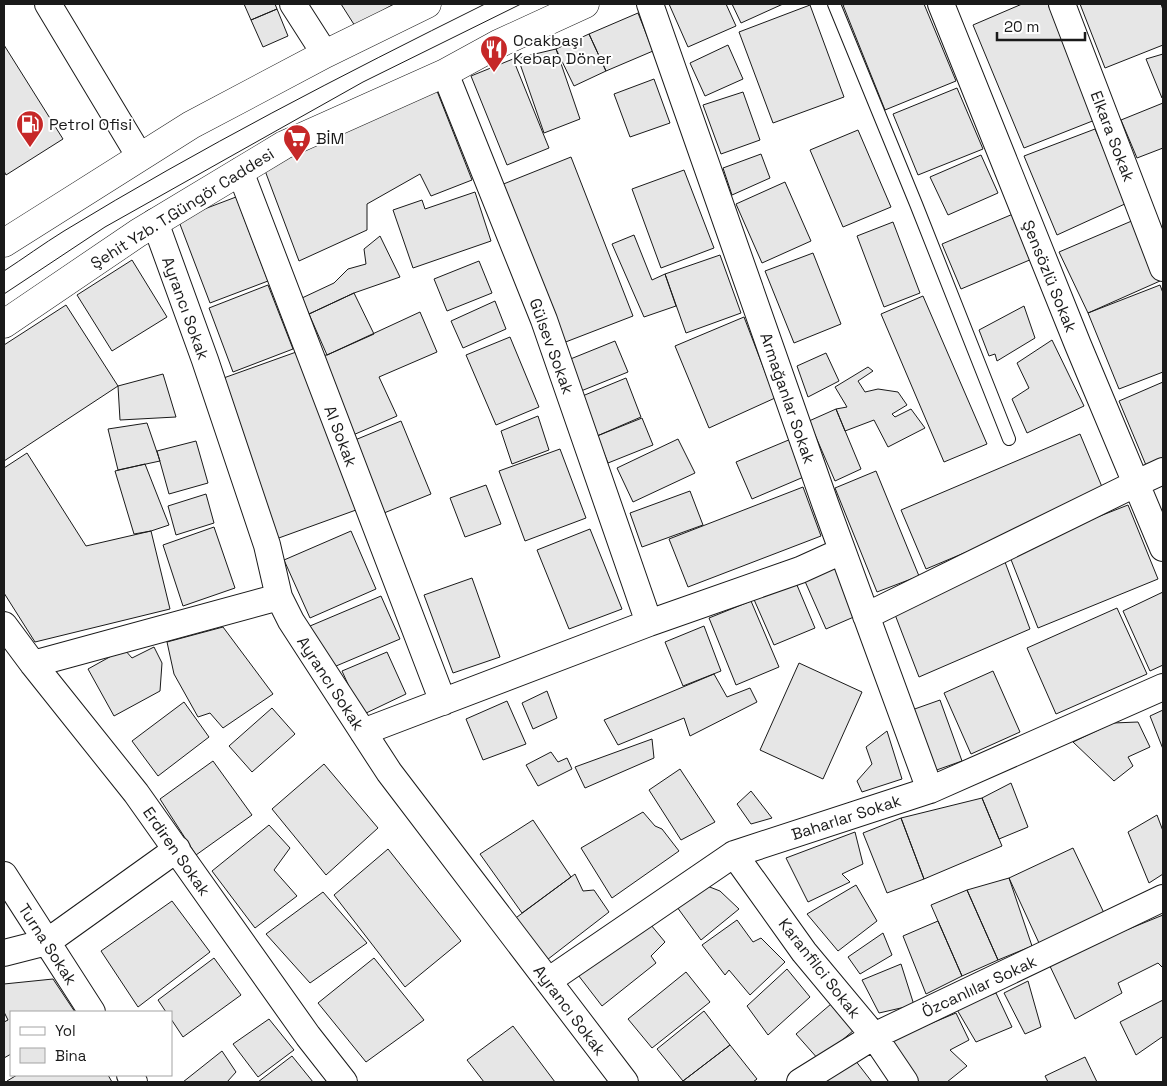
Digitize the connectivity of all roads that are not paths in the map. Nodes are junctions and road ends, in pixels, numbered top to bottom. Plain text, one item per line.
1 (48, 4) edge
2 (293, 4) edge
3 (427, 4) edge
4 (585, 4) edge
5 (650, 4) edge
6 (834, 4) edge
7 (941, 4) edge
8 (1062, 4) edge
9 (325, 54) junction
10 (445, 73) junction
11 (140, 157) junction
12 (240, 171) junction
13 (155, 222) junction
14 (4, 243) edge
15 (1163, 268) edge
16 (4, 324) edge
17 (1010, 439) dead end
18 (1163, 471) edge
19 (1137, 483) junction
20 (1163, 548) edge
21 (842, 551) junction
22 (279, 597) junction
23 (866, 616) junction
24 (649, 623) junction
25 (4, 626) edge
26 (33, 664) junction
27 (1163, 687) edge
28 (443, 702) junction
29 (363, 732) junction
30 (930, 790) junction
31 (177, 849) junction
32 (734, 854) junction
33 (4, 875) edge
34 (1163, 898) edge
35 (47, 942) junction
36 (4, 953) edge
37 (548, 982) junction
38 (91, 1011) edge
39 (874, 1036) junction
40 (344, 1082) edge
41 (626, 1082) edge
42 (800, 1082) edge
43 (905, 1082) edge

1 - 11 street
2 - 9 street
3 - 9 main road
4 - 10 main road, Şehit Yzb. T.Güngör Caddesi
5 - 21 street, Armağanlar Sokak
6 - 17 lane
7 - 19 street, Şensözlü Sokak
8 - 15 street, Elkara Sokak
9 - 11 main road
10 - 12 main road, Şehit Yzb. T.Güngör Caddesi
10 - 24 street, Gülsev Sokak
11 - 14 main road
12 - 13 main road, Şehit Yzb. T.Güngör Caddesi
12 - 28 street, Al Sokak
13 - 16 main road, Şehit Yzb. T.Güngör Caddesi
13 - 22 street, Ayrancı Sokak
18 - 19 street
19 - 20 street, Şensözlü Sokak
19 - 23 street
21 - 23 street, Armağanlar Sokak
21 - 24 street
22 - 26 street
22 - 29 street, Ayrancı Sokak
23 - 30 street, Armağanlar Sokak
24 - 28 street
25 - 26 street, Erdiren Sokak
26 - 31 street, Erdiren Sokak
27 - 30 street, Baharlar Sokak
28 - 29 street
29 - 37 street, Ayrancı Sokak
30 - 32 street, Baharlar Sokak
31 - 35 street
31 - 40 street, Erdiren Sokak
32 - 37 street, Baharlar Sokak
32 - 39 street, Karanfilci Sokak
33 - 35 street, Turna Sokak
34 - 39 street, Özcanlılar Sokak
35 - 36 street
35 - 38 street, Turna Sokak
37 - 41 street, Ayrancı Sokak
39 - 42 street, Özcanlılar Sokak
39 - 43 street, Karanfilci Sokak

